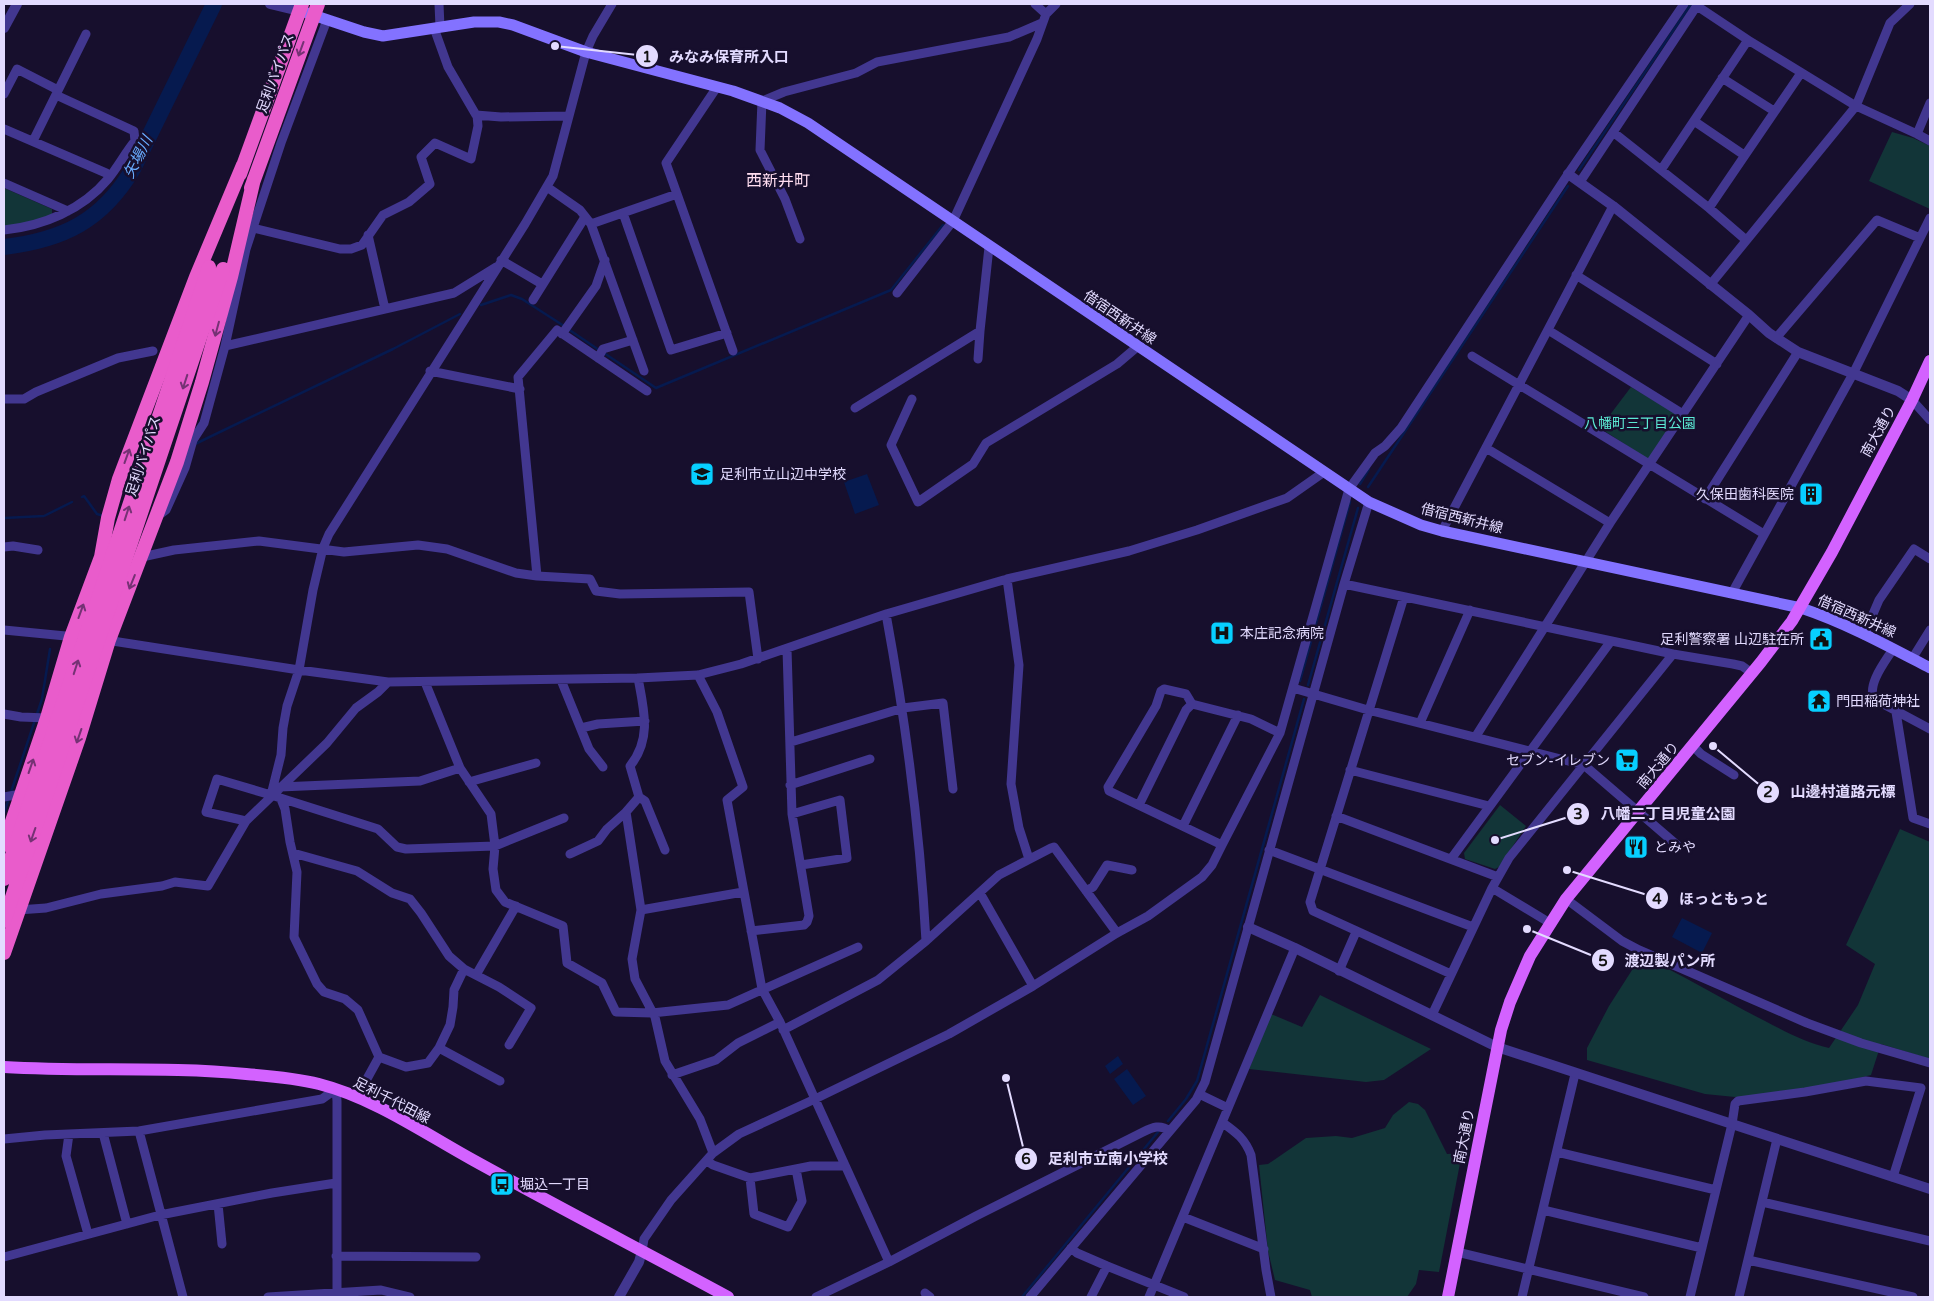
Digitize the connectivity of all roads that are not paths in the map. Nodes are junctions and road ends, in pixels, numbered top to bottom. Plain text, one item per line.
1 (17, 4) edge
2 (270, 4) edge
3 (439, 4) edge
4 (612, 4) edge
5 (1035, 4) edge
6 (1056, 4) edge
7 (1684, 4) edge
8 (1910, 4) edge
9 (1698, 5) edge
10 (300, 7) edge
11 (320, 13) edge
12 (1044, 18) junction
13 (437, 27) junction
14 (4, 28) edge
15 (86, 34) dead end
16 (1748, 40) junction
17 (586, 52) junction
18 (1801, 73) junction
19 (1722, 78) junction
20 (717, 87) junction
21 (57, 93) junction
22 (4, 94) edge
23 (762, 101) junction
24 (1930, 103) edge
25 (1856, 106) junction
26 (1774, 111) junction
27 (478, 115) junction
28 (569, 116) junction
29 (1694, 121) junction
30 (4, 128) edge
31 (1613, 132) junction
32 (1917, 134) junction
33 (33, 141) junction
34 (1930, 142) edge
35 (1744, 155) junction
36 (243, 165) junction
37 (1661, 170) junction
38 (1568, 174) junction
39 (109, 177) junction
40 (254, 179) junction
41 (1580, 182) junction
42 (4, 183) edge
43 (547, 187) junction
44 (677, 194) junction
45 (1613, 206) junction
46 (1709, 208) junction
47 (68, 211) junction
48 (623, 212) junction
49 (1930, 218) edge
50 (588, 220) junction
51 (953, 221) junction
52 (253, 228) junction
53 (4, 230) edge
54 (368, 236) junction
55 (800, 238) dead end
56 (1920, 238) junction
57 (1746, 240) junction
58 (989, 247) junction
59 (605, 260) junction
60 (500, 263) junction
61 (216, 268) junction
62 (1576, 275) junction
63 (542, 284) junction
64 (1710, 285) junction
65 (897, 293) dead end
66 (533, 300) dead end
67 (385, 309) junction
68 (1749, 315) junction
69 (1548, 330) junction
70 (980, 331) junction
71 (726, 333) junction
72 (562, 334) junction
73 (1776, 338) junction
74 (633, 340) junction
75 (225, 346) junction
76 (1137, 347) junction
77 (153, 351) dead end
78 (733, 351) dead end
79 (1798, 352) junction
80 (1472, 356) dead end
81 (598, 358) junction
82 (978, 359) dead end
83 (1930, 361) edge
84 (1717, 364) junction
85 (430, 371) junction
86 (644, 371) dead end
87 (1854, 372) junction
88 (1518, 385) junction
89 (520, 389) junction
90 (647, 391) dead end
91 (4, 399) edge
92 (912, 399) dead end
93 (1912, 400) junction
94 (855, 408) dead end
95 (1683, 414) junction
96 (1930, 420) edge
97 (1486, 448) junction
98 (1649, 465) junction
99 (1324, 472) junction
100 (1349, 489) junction
101 (1705, 498) junction
102 (1369, 502) junction
103 (157, 517) junction
104 (1610, 523) junction
105 (1442, 531) junction
106 (1764, 534) junction
107 (4, 547) edge
108 (323, 548) junction
109 (38, 550) dead end
110 (142, 557) junction
111 (1930, 559) edge
112 (1586, 562) junction
113 (537, 576) junction
114 (1007, 579) junction
115 (1344, 584) junction
116 (1732, 593) junction
117 (1404, 597) junction
118 (1801, 608) junction
119 (1470, 610) junction
120 (886, 614) junction
121 (1546, 626) junction
122 (4, 630) edge
123 (1930, 630) edge
124 (1864, 635) junction
125 (71, 637) junction
126 (109, 640) junction
127 (1611, 641) junction
128 (787, 649) junction
129 (1893, 649) junction
130 (1673, 654) junction
131 (1912, 658) junction
132 (758, 659) junction
133 (1930, 668) edge
134 (299, 670) junction
135 (1752, 672) junction
136 (698, 675) junction
137 (638, 678) junction
138 (561, 680) junction
139 (388, 682) junction
140 (425, 682) junction
141 (1293, 688) junction
142 (1313, 694) junction
143 (1192, 704) junction
144 (903, 708) junction
145 (1368, 710) junction
146 (1896, 712) junction
147 (4, 714) edge
148 (1238, 715) junction
149 (47, 718) junction
150 (645, 721) junction
151 (1420, 723) junction
152 (581, 728) junction
153 (1930, 729) edge
154 (1280, 733) junction
155 (1476, 736) junction
156 (791, 742) junction
157 (1693, 746) junction
158 (1531, 750) junction
159 (870, 759) dead end
160 (536, 763) dead end
161 (1584, 764) junction
162 (603, 767) dead end
163 (460, 768) junction
164 (1350, 770) junction
165 (1734, 775) dead end
166 (469, 782) junction
167 (790, 784) junction
168 (280, 787) junction
169 (953, 789) dead end
170 (21, 794) junction
171 (271, 795) junction
172 (4, 797) edge
173 (639, 797) junction
174 (281, 799) junction
175 (1139, 805) junction
176 (1489, 806) junction
177 (626, 812) junction
178 (1638, 812) junction
179 (792, 814) junction
180 (1336, 816) junction
181 (564, 818) dead end
182 (246, 821) junction
183 (1930, 824) edge
184 (1184, 826) junction
185 (4, 845) edge
186 (1222, 845) junction
187 (1677, 845) dead end
188 (495, 846) junction
189 (665, 850) dead end
190 (1269, 850) junction
191 (293, 853) junction
192 (570, 854) dead end
193 (1029, 859) junction
194 (1451, 859) junction
195 (801, 865) junction
196 (1320, 868) junction
197 (1132, 870) dead end
198 (1498, 877) junction
199 (4, 879) edge
200 (1492, 888) junction
201 (1086, 891) junction
202 (743, 892) junction
203 (980, 893) junction
204 (1566, 899) junction
205 (516, 906) junction
206 (18, 910) junction
207 (641, 910) junction
208 (4, 921) edge
209 (1550, 922) junction
210 (1248, 927) junction
211 (1473, 927) junction
212 (751, 931) junction
213 (1356, 932) junction
214 (1117, 933) junction
215 (926, 942) junction
216 (858, 947) dead end
217 (1295, 948) junction
218 (4, 953) edge
219 (464, 968) junction
220 (1339, 971) junction
221 (1451, 974) junction
222 (476, 975) junction
223 (1033, 986) junction
224 (762, 989) junction
225 (652, 1012) junction
226 (1432, 1015) junction
227 (782, 1026) junction
228 (509, 1045) dead end
229 (1497, 1047) junction
230 (439, 1048) junction
231 (379, 1056) junction
232 (1930, 1063) edge
233 (4, 1067) edge
234 (672, 1074) junction
235 (1575, 1074) junction
236 (500, 1081) dead end
237 (336, 1089) junction
238 (1200, 1094) junction
239 (357, 1097) junction
240 (815, 1099) junction
241 (1228, 1108) junction
242 (1223, 1123) junction
243 (1732, 1124) junction
244 (139, 1131) junction
245 (1170, 1131) junction
246 (103, 1133) junction
247 (69, 1134) junction
248 (4, 1139) edge
249 (1777, 1139) junction
250 (1556, 1152) junction
251 (713, 1153) junction
252 (707, 1161) junction
253 (845, 1166) junction
254 (796, 1169) junction
255 (1893, 1177) junction
256 (750, 1178) junction
257 (336, 1183) junction
258 (1930, 1189) edge
259 (1716, 1190) junction
260 (1762, 1202) junction
261 (218, 1204) junction
262 (1543, 1210) junction
263 (160, 1215) junction
264 (1183, 1217) junction
265 (127, 1224) junction
266 (88, 1234) junction
267 (1930, 1241) edge
268 (222, 1244) dead end
269 (1071, 1248) junction
270 (1702, 1248) junction
271 (1264, 1249) junction
272 (642, 1251) junction
273 (1457, 1252) junction
274 (336, 1256) junction
275 (4, 1257) edge
276 (476, 1257) dead end
277 (1748, 1260) junction
278 (889, 1262) junction
279 (1107, 1266) junction
280 (1528, 1269) junction
281 (1154, 1285) junction
282 (337, 1295) edge
283 (183, 1297) edge
284 (268, 1297) edge
285 (410, 1297) edge
286 (619, 1297) edge
287 (728, 1297) edge
288 (816, 1297) edge
289 (1030, 1297) edge
290 (1091, 1297) edge
291 (1149, 1297) edge
292 (1184, 1297) edge
293 (1271, 1297) edge
294 (1448, 1297) edge
295 (1522, 1297) edge
296 (1644, 1297) edge
297 (1690, 1297) edge
298 (1739, 1297) edge
299 (1913, 1297) edge

1 - 14 street
2 - 10 street
3 - 13 street
4 - 17 street
5 - 12 street
6 - 12 street
7 - 38 street
8 - 25 street
9 - 16 street
9 - 31 street
10 - 11 main road, 借宿西新井線
10 - 36 highway, 足利バイパス
11 - 13 main road, 借宿西新井線
11 -> 40 highway, 足利バイパス
11 - 52 street
12 - 23 street
12 - 51 street
13 - 17 main road, 借宿西新井線
13 - 27 street
15 - 21 street
16 - 18 street
16 - 19 street
17 - 20 main road, 借宿西新井線
17 - 28 street
18 - 25 street
18 - 26 street
19 - 26 street
19 - 29 street
20 - 23 main road, 借宿西新井線
20 - 44 street
21 - 22 street
21 - 33 street
21 - 39 street
23 - 51 main road, 借宿西新井線
23 - 55 street
24 - 32 street
25 - 32 street
25 - 57 street
26 - 35 street
27 - 28 street
27 - 54 street
28 - 43 street
29 - 35 street
29 - 37 street
30 - 33 street
31 - 37 street
31 - 41 street
32 - 34 street
33 - 39 street
35 - 46 street
36 - 61 highway, 足利バイパス
125 -> 36 highway
37 - 46 street
38 - 41 street
38 - 100 street
39 - 47 street
40 - 61 highway, 足利バイパス
40 -> 103 highway
41 - 45 street
42 - 47 street
43 - 50 street
43 - 60 street
44 - 48 street
44 - 71 street
45 - 62 street
45 - 64 street
46 - 57 street
47 - 53 street
48 - 50 street
48 - 71 street
49 - 56 street
50 - 59 street
50 - 63 street
51 - 58 main road, 借宿西新井線
51 - 65 street
52 - 54 street
52 - 75 street
54 - 67 street
56 - 73 street
56 - 87 street
57 - 64 street
58 - 70 street
58 - 76 main road, 借宿西新井線
59 - 72 street
59 - 74 street
60 - 63 street
60 - 67 street
60 - 85 street
199 -> 61 highway, 足利バイパス, bridge
61 -> 208 highway, 足利バイパス, bridge
62 - 69 street
62 - 84 street
63 - 66 street
64 - 68 street
67 - 75 street
68 - 73 street
68 - 84 street
69 - 88 street
69 - 95 street
70 - 82 street
70 - 94 street
71 - 78 street
72 - 81 street
72 - 89 street
73 - 79 street
74 - 81 street
74 - 86 street
75 - 103 street
76 - 92 street
76 - 99 main road, 借宿西新井線
77 - 91 street
79 - 87 street
79 - 101 street
80 - 88 street
81 - 90 street
83 - 93 main road, 南大通り
84 - 95 street
85 - 89 street
85 - 108 street
87 - 93 street
87 - 106 street
88 - 97 street
88 - 98 street
89 - 113 street
93 - 96 street
93 - 118 main road, 南大通り
95 - 98 street
97 - 104 street
97 - 105 street
98 - 101 street
98 - 104 street
99 - 100 main road, 借宿西新井線
99 - 114 street
100 - 102 main road, 借宿西新井線
100 - 141 street
101 - 106 street
102 - 105 main road, 借宿西新井線
102 - 115 street
103 - 110 highway
104 - 112 street
105 - 112 main road, 借宿西新井線
106 - 116 street
107 - 109 street
108 - 110 street
108 - 113 street
108 - 134 street
110 -> 126 highway
111 - 124 street
112 - 116 main road, 借宿西新井線
112 - 121 street
113 - 132 street
114 - 120 street
114 - 193 street
115 - 117 street
115 - 142 street
116 - 118 main road, 借宿西新井線
117 - 119 street
117 - 145 street
118 - 124 main road, 借宿西新井線
118 - 135 main road, 南大通り
119 - 121 street
119 - 151 street
120 - 128 street
120 - 144 street
121 - 127 street
121 - 155 street
122 - 125 street
123 - 131 street
124 - 129 main road, 借宿西新井線
125 - 126 street
125 - 149 highway
126 - 134 street
126 -> 206 highway
127 - 130 street
127 - 158 street
128 - 132 street
128 - 156 street
129 - 131 main road, 借宿西新井線
129 - 146 street
130 - 135 street
130 - 161 street
131 - 133 main road, 借宿西新井線
132 - 136 street
134 - 139 street
134 - 171 street
135 - 157 main road, 南大通り
136 - 137 street
136 - 202 street
137 - 138 street
137 - 150 street
138 - 140 street
138 - 152 street
139 - 140 street
139 - 168 street
140 - 163 street
141 - 142 street
141 - 154 street
142 - 145 street
142 - 190 street
143 - 148 street
143 - 175 street
143 - 175 street
144 - 156 street
144 - 169 street
144 - 215 street
145 - 151 street
145 - 164 street
146 - 153 street
146 - 183 street
147 - 149 street
148 - 154 street
148 - 184 street
170 -> 149 highway
150 - 152 street
150 - 173 street
151 - 155 street
152 - 162 street
154 - 186 street
155 - 158 street
156 - 167 street
157 - 165 street
157 - 178 main road, 南大通り
158 - 161 street
158 - 176 street
159 - 167 street
160 - 166 street
161 - 178 street
161 - 198 street
163 - 166 street
163 - 168 street
164 - 176 street
164 - 180 street
166 - 188 street
167 - 179 street
168 - 171 street
170 - 172 street
170 - 185 highway
171 - 174 street
171 - 182 street
171 - 182 street
173 - 177 street
173 - 189 street
174 - 188 street
174 - 191 street
175 - 184 street
176 - 194 street
177 - 192 street
177 - 207 street
178 - 187 street
178 - 204 main road, 南大通り
179 - 195 street
179 - 195 street
180 - 194 street
180 - 196 street
181 - 188 street
182 - 206 street
184 - 186 street
186 - 214 street
188 - 205 street
190 - 196 street
190 - 210 street
191 - 219 street
191 - 231 street
193 - 201 street
193 - 203 street
194 - 198 street
195 - 212 street
196 - 211 street
196 - 213 street
197 - 201 street
198 - 200 street
200 - 209 street
200 - 211 street
201 - 214 street
202 - 207 street
202 - 212 street
203 - 215 street
203 - 223 street
204 - 209 main road, 南大通り
204 - 232 street
205 - 222 street
205 - 225 street
206 - 218 highway
207 - 225 street
209 - 229 main road, 南大通り
210 - 217 street
210 - 238 street
211 - 221 street
212 - 224 street
213 - 220 street
213 - 221 street
214 - 223 street
215 - 227 street
216 - 224 street
217 - 220 street
217 - 241 street
219 - 222 street
219 - 230 street
220 - 226 street
221 - 226 street
222 - 228 street
223 - 240 street
224 - 225 street
224 - 227 street
225 - 234 street
226 - 229 street
227 - 234 street
227 - 240 street
229 - 235 street
229 - 273 main road, 南大通り
230 - 231 street
230 - 236 street
231 - 239 street
233 - 237 main road, 足利千代田線
234 - 251 street
235 - 243 street
235 - 250 street
237 - 239 main road, 足利千代田線
237 - 244 street
237 - 257 street
238 - 241 street
238 - 245 street
239 - 272 main road, 足利千代田線
240 - 251 street
240 - 253 street
241 - 242 street
242 - 264 street
242 - 271 street
243 - 249 street
243 - 255 street
243 - 259 street
244 - 246 street
244 - 263 street
245 - 269 street
245 - 278 street
246 - 247 street
246 - 265 street
247 - 248 street
247 - 266 street
249 - 255 street
249 - 260 street
250 - 259 street
250 - 262 street
251 - 252 street
252 - 256 street
252 - 272 street
253 - 254 street
253 - 278 street
254 - 256 street
254 - 256 street
255 - 258 street
257 - 261 street
257 - 274 street
259 - 270 street
260 - 267 street
260 - 277 street
261 - 263 street
261 - 268 street
262 - 270 street
262 - 280 street
263 - 265 street
263 - 283 street
264 - 271 street
264 - 281 street
265 - 266 street
266 - 275 street
269 - 279 street
269 - 289 street
270 - 297 street
271 - 293 street
272 - 286 street
272 - 287 main road, 足利千代田線
273 - 280 street
273 - 294 main road, 南大通り
274 - 276 street
274 - 282 street
277 - 298 street
277 - 299 street
278 - 288 street
279 - 281 street
279 - 290 street
280 - 295 street
280 - 296 street
281 - 291 street
281 - 292 street
282 - 284 street
282 - 285 street

